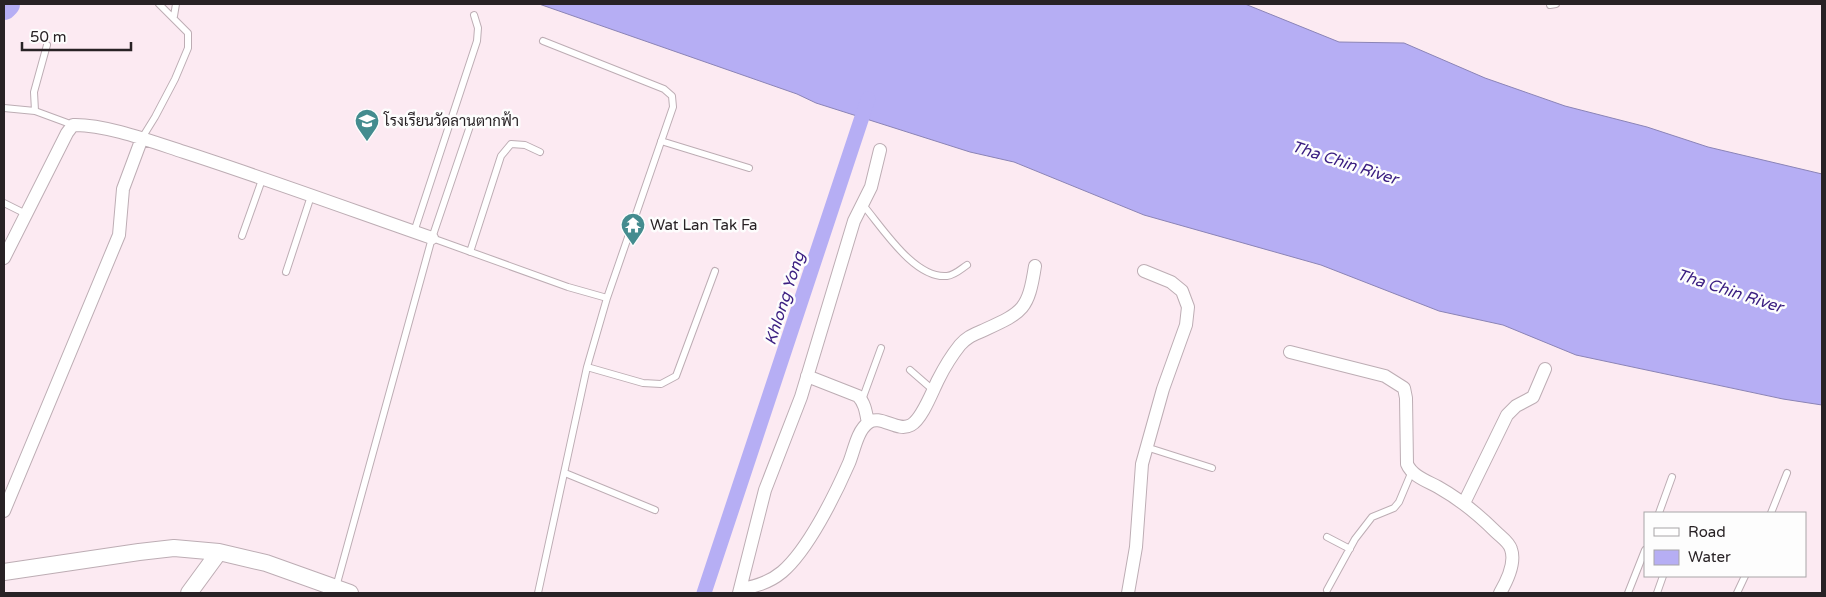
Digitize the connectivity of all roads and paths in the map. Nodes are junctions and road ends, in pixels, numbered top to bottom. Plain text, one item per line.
1 (160, 4) edge
2 (176, 4) edge
3 (474, 15) dead end
4 (174, 16) junction
5 (543, 41) dead end
6 (47, 45) dead end
7 (4, 108) edge
8 (35, 111) junction
9 (73, 125) junction
10 (470, 126) dead end
11 (142, 138) junction
12 (661, 141) junction
13 (880, 150) dead end
14 (540, 152) dead end
15 (749, 168) dead end
16 (263, 178) junction
17 (311, 196) junction
18 (4, 203) edge
19 (863, 205) junction
20 (26, 214) junction
21 (414, 232) junction
22 (242, 236) dead end
23 (432, 238) junction
24 (470, 252) junction
25 (4, 257) edge
26 (967, 265) dead end
27 (1035, 266) dead end
28 (715, 271) dead end
29 (1144, 271) dead end
30 (286, 272) dead end
31 (607, 298) junction
32 (881, 348) dead end
33 (1290, 352) dead end
34 (587, 367) junction
35 (1545, 369) dead end
36 (910, 370) dead end
37 (807, 376) junction
38 (933, 390) junction
39 (862, 400) junction
40 (868, 422) junction
41 (1146, 447) junction
42 (1212, 468) dead end
43 (1412, 471) junction
44 (565, 473) junction
45 (1787, 473) dead end
46 (1672, 477) dead end
47 (1464, 503) junction
48 (655, 510) dead end
49 (4, 511) edge
50 (1659, 512) edge
51 (1771, 512) edge
52 (1327, 537) dead end
53 (1350, 549) junction
54 (219, 552) junction
55 (1644, 553) edge
56 (4, 572) edge
57 (1663, 577) edge
58 (1745, 577) edge
59 (1327, 590) dead end
60 (343, 591) edge
61 (740, 591) edge
62 (189, 593) edge
63 (538, 593) edge
64 (1128, 593) edge
65 (1500, 593) edge
66 (1628, 593) edge
67 (1657, 593) edge
68 (1737, 593) edge

1 - 4 lane
2 - 4 lane
3 - 21 lane
4 - 11 lane
5 - 12 lane
6 - 8 lane
7 - 8 lane
8 - 9 lane
9 - 11 street
9 - 20 street
10 - 23 lane
11 - 16 street
11 - 49 street
12 - 15 lane
12 - 31 lane
13 - 19 street
14 - 24 lane
16 - 17 street
16 - 22 lane
17 - 21 street
17 - 30 lane
18 - 20 lane
19 - 26 lane
19 - 37 street
20 - 25 street
21 - 23 street
23 - 24 lane
23 - 60 lane
24 - 31 lane
27 - 38 street
28 - 34 lane
29 - 41 street
31 - 34 lane
32 - 39 lane
33 - 43 street
34 - 44 lane
35 - 47 street
36 - 38 lane
37 - 39 street
37 - 61 street
38 - 40 street
39 - 40 street
40 - 61 street
41 - 42 lane
41 - 64 street
43 - 47 street
43 - 53 lane
44 - 48 lane
44 - 63 lane
45 - 51 lane
46 - 50 lane
47 - 65 street
52 - 53 lane
53 - 59 lane
54 - 56 street
54 - 60 street
54 - 62 street
55 - 66 lane
57 - 67 lane
58 - 68 lane

